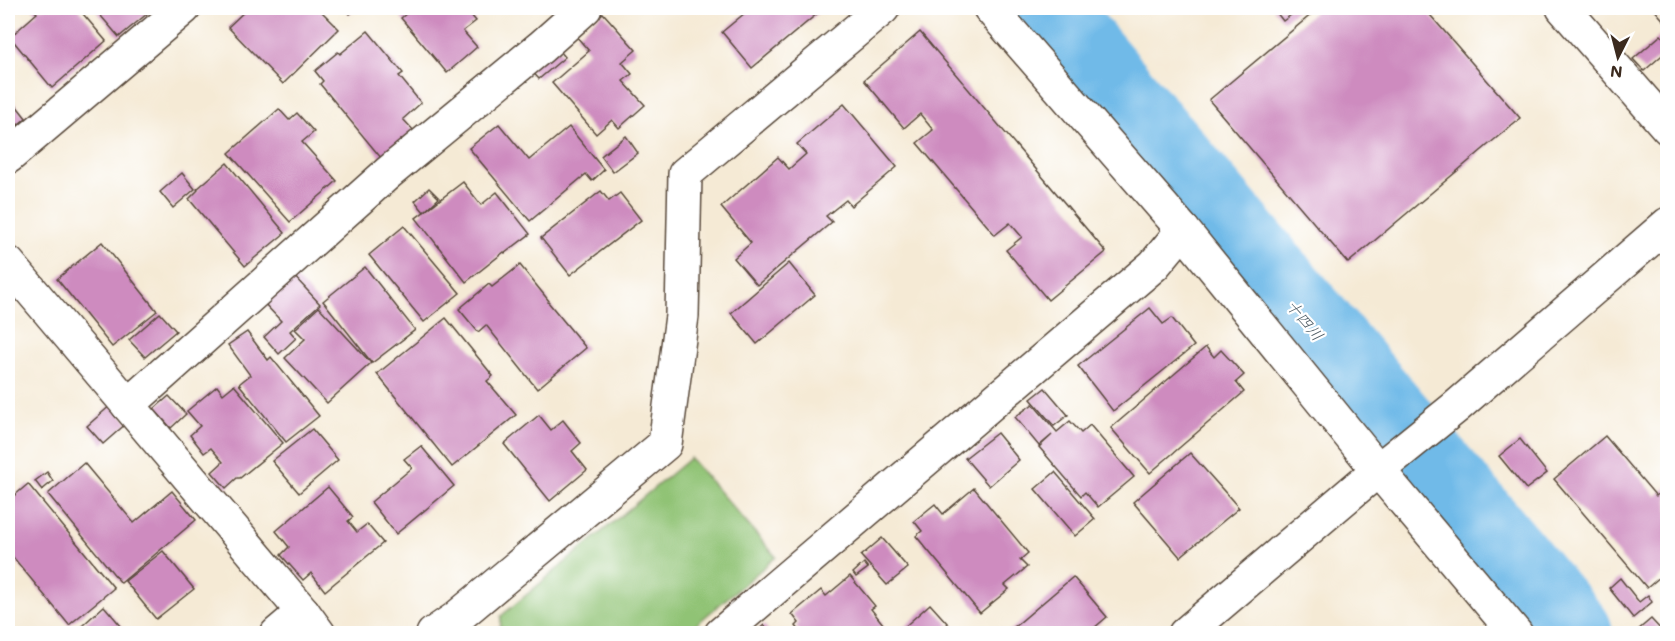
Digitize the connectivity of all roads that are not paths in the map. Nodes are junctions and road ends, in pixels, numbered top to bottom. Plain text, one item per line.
1 (184, 8) edge
2 (585, 8) edge
3 (883, 8) edge
4 (990, 8) edge
5 (1563, 8) edge
6 (1668, 128) edge
7 (8, 157) edge
8 (1668, 224) edge
9 (1183, 230) junction
10 (8, 263) edge
11 (128, 405) junction
12 (1385, 465) junction
13 (311, 623) edge
14 (451, 629) edge
15 (277, 633) edge
16 (721, 633) edge
17 (1185, 633) edge
18 (1516, 633) edge

1 - 7 street
2 - 11 street
3 - 14 street
4 - 9 street
5 - 6 street
8 - 12 street
9 - 12 street
9 - 16 street
10 - 11 street
11 - 13 street
12 - 17 street
12 - 18 street
13 - 15 street

